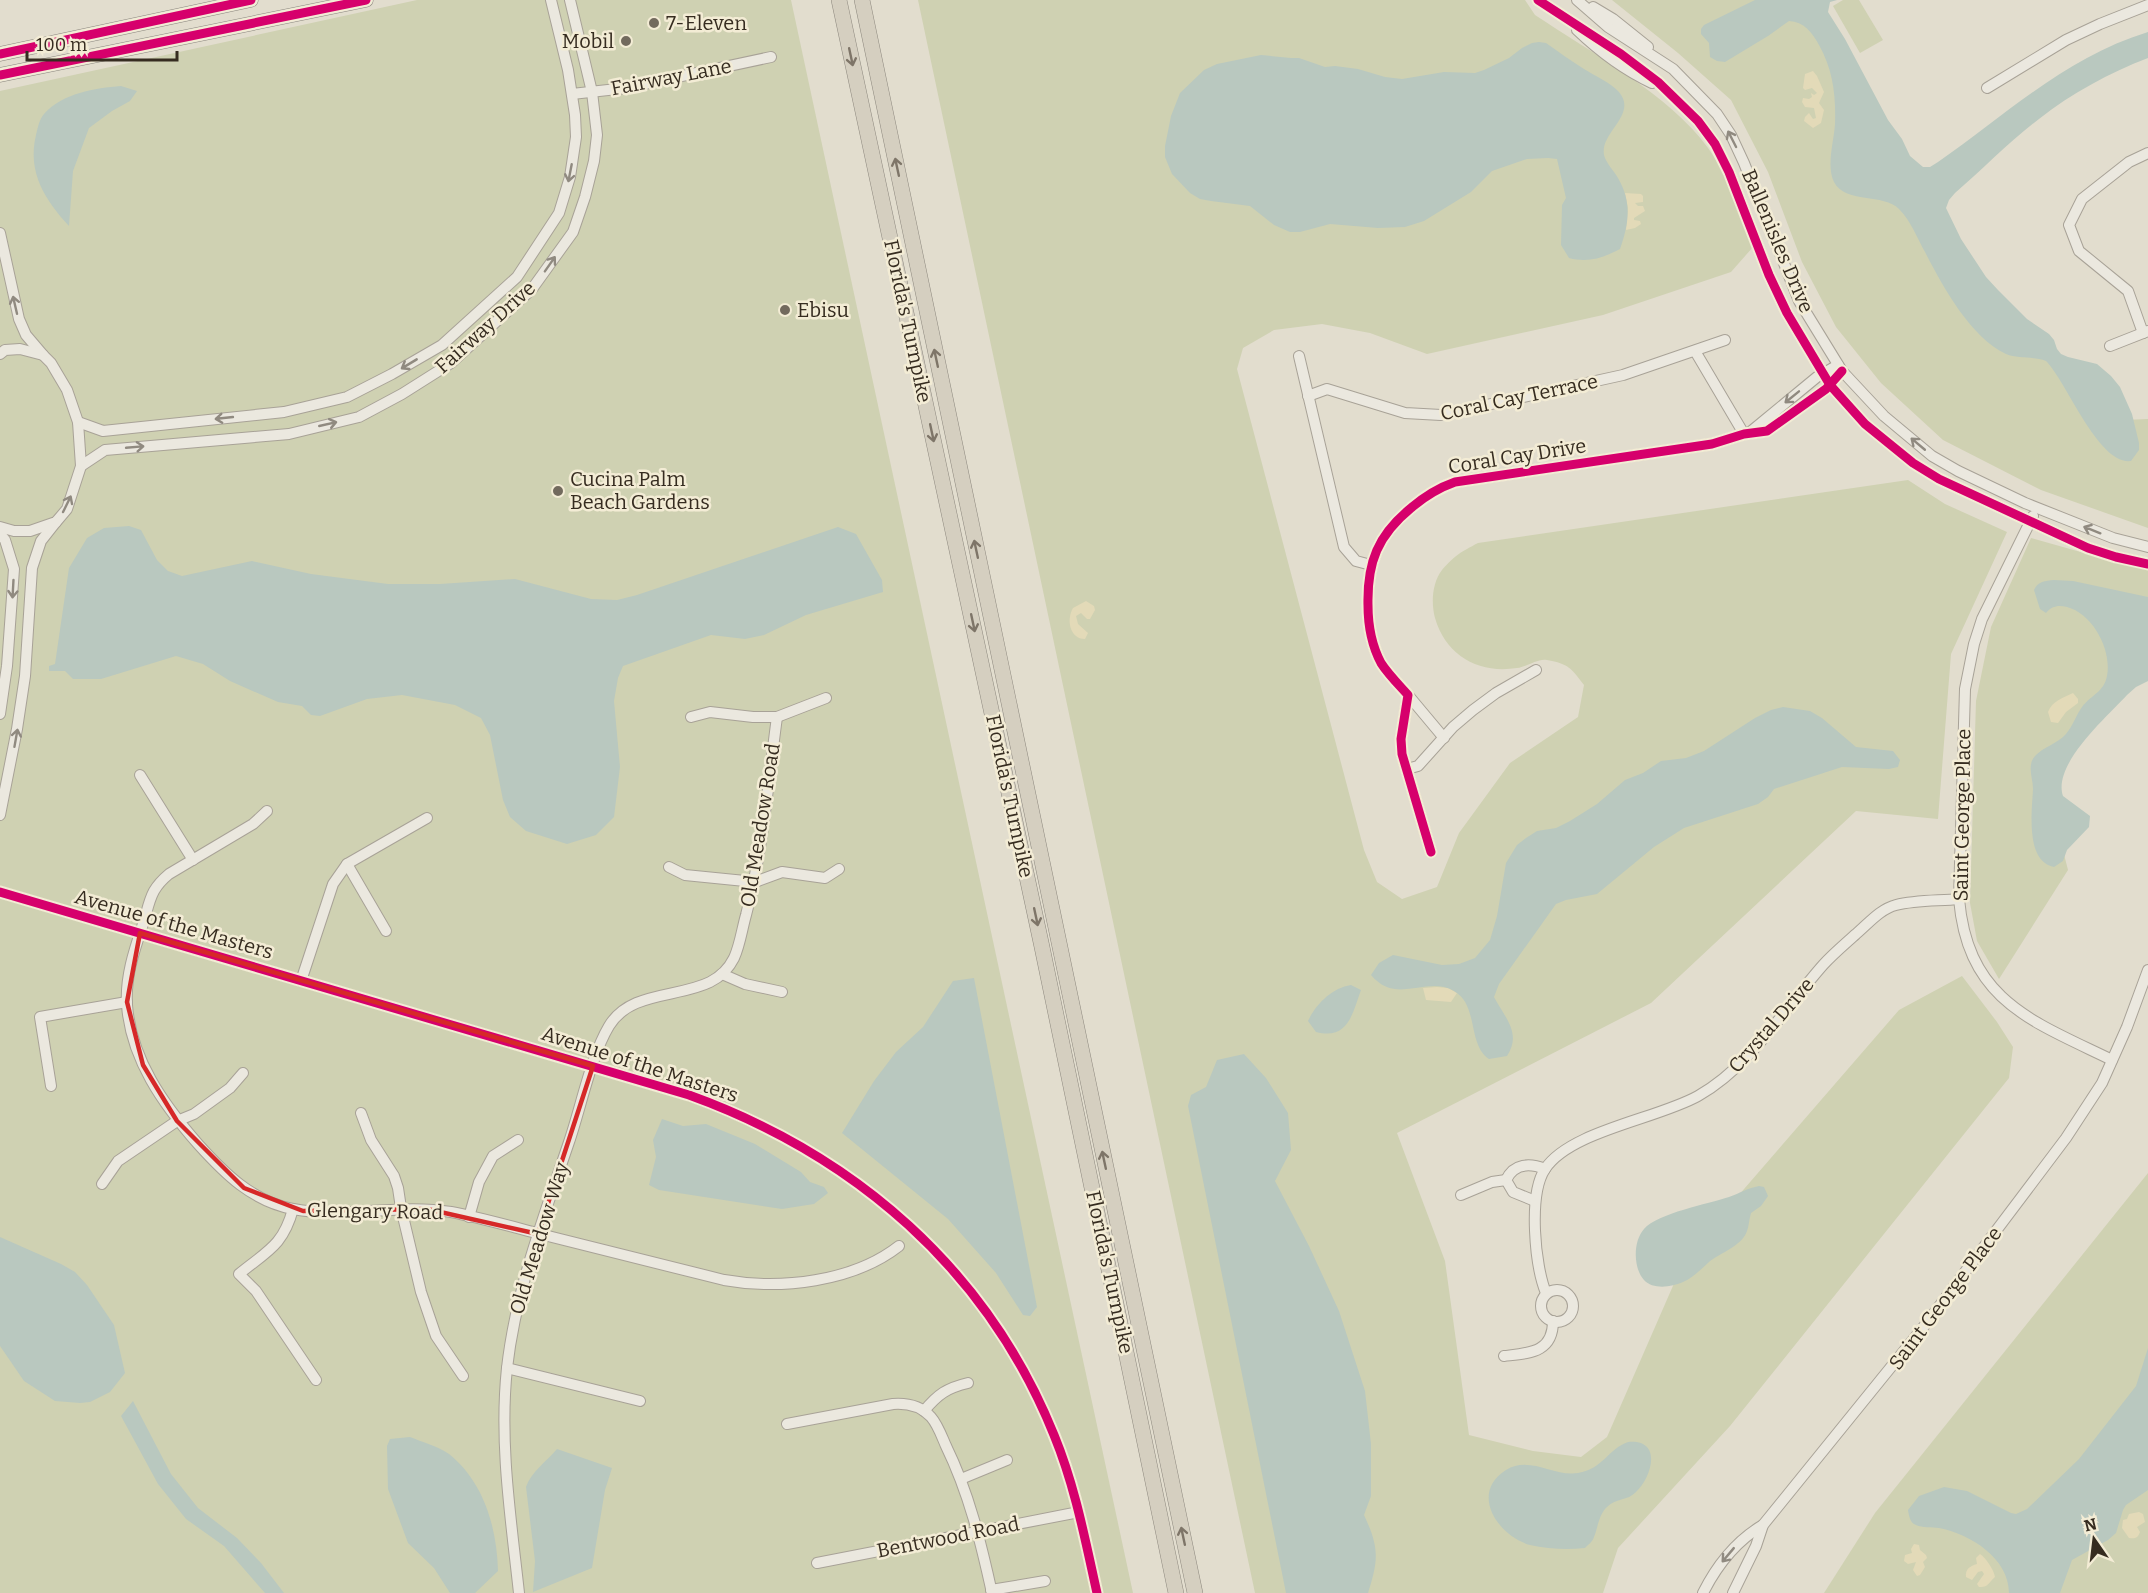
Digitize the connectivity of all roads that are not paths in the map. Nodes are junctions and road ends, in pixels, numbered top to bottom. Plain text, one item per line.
1 (251, 0) edge
2 (366, 0) edge
3 (551, 0) edge
4 (570, 0) edge
5 (839, 0) edge
6 (862, 0) edge
7 (1579, 0) edge
8 (1543, 1) edge
9 (2148, 6) edge
10 (1559, 14) junction
11 (1629, 40) junction
12 (0, 54) edge
13 (1621, 54) junction
14 (771, 57) dead end
15 (1673, 69) junction
16 (0, 75) edge
17 (1987, 88) dead end
18 (1666, 90) junction
19 (592, 92) junction
20 (572, 94) junction
21 (2148, 153) edge
22 (0, 233) edge
23 (2146, 332) edge
24 (1725, 340) dead end
25 (2110, 346) dead end
26 (1695, 351) junction
27 (0, 354) edge
28 (43, 355) junction
29 (1299, 356) dead end
30 (1840, 368) junction
31 (1823, 373) junction
32 (1830, 385) junction
33 (1308, 396) junction
34 (78, 422) junction
35 (1747, 434) junction
36 (81, 466) junction
37 (2038, 508) junction
38 (2030, 521) junction
39 (56, 522) junction
40 (0, 527) edge
41 (0, 534) edge
42 (2148, 548) edge
43 (2148, 564) edge
44 (1371, 565) junction
45 (1536, 670) dead end
46 (1408, 695) junction
47 (826, 698) dead end
48 (0, 714) edge
49 (691, 717) dead end
50 (777, 717) junction
51 (1444, 738) junction
52 (1407, 769) junction
53 (140, 775) dead end
54 (267, 811) dead end
55 (0, 815) edge
56 (427, 818) dead end
57 (1431, 852) dead end
58 (193, 860) junction
59 (347, 864) junction
60 (669, 867) dead end
61 (839, 869) dead end
62 (755, 882) junction
63 (0, 892) edge
64 (1959, 899) junction
65 (386, 932) dead end
66 (140, 933) junction
67 (2148, 970) edge
68 (722, 974) junction
69 (301, 981) junction
70 (782, 992) dead end
71 (126, 1002) junction
72 (2112, 1060) junction
73 (593, 1066) junction
74 (243, 1073) dead end
75 (51, 1086) dead end
76 (361, 1113) dead end
77 (177, 1121) junction
78 (518, 1140) dead end
79 (1545, 1169) junction
80 (1506, 1180) junction
81 (102, 1184) dead end
82 (1461, 1196) dead end
83 (1535, 1202) junction
84 (400, 1208) junction
85 (293, 1209) junction
86 (470, 1216) junction
87 (538, 1234) junction
88 (899, 1246) dead end
89 (1546, 1293) junction
90 (1552, 1321) junction
91 (1504, 1356) dead end
92 (507, 1368) junction
93 (463, 1376) dead end
94 (316, 1380) dead end
95 (968, 1383) dead end
96 (640, 1401) dead end
97 (924, 1411) junction
98 (787, 1424) dead end
99 (1007, 1460) dead end
100 (961, 1479) junction
101 (1079, 1512) junction
102 (1762, 1525) junction
103 (978, 1532) junction
104 (817, 1563) dead end
105 (1045, 1581) dead end
106 (992, 1592) edge
107 (519, 1593) edge
108 (1097, 1593) edge
109 (1176, 1593) edge
110 (1196, 1593) edge
111 (1703, 1593) edge
112 (1733, 1593) edge

1 - 12 main road
2 - 16 main road
3 - 20 street, Fairway Drive
4 - 19 street, Fairway Drive
5 -> 109 highway, Florida's Turnpike
110 -> 6 highway, Florida's Turnpike
7 - 11 street, Ballenisles Drive
7 - 15 street
8 - 10 street, Ballenisles Drive
9 - 17 street
10 - 13 street, Ballenisles Drive
10 - 18 street
11 - 13 street
11 - 15 street, Ballenisles Drive
13 - 18 street, Ballenisles Drive
14 - 19 street, Fairway Lane
30 -> 15 street, Ballenisles Drive
18 - 31 street, Ballenisles Drive
19 - 20 street, Fairway Lane
36 -> 19 street, Fairway Drive
20 -> 34 street, Fairway Drive
21 - 23 street
28 -> 22 street
23 - 25 street
24 - 26 street, Coral Cay Terrace
26 - 33 street, Coral Cay Terrace
26 - 35 street
27 - 28 street
28 - 34 street
29 - 33 street
30 - 31 street, Coral Cay Drive
30 - 32 street, Coral Cay Drive
37 -> 30 street, Ballenisles Drive
31 - 32 street, Ballenisles Drive
31 -> 35 street, Coral Cay Drive
32 - 35 street, Coral Cay Drive
32 - 38 street, Ballenisles Drive
33 - 44 street
34 - 36 street
35 - 44 street, Coral Cay Drive
39 -> 36 street
37 - 38 street, Saint George Place
42 -> 37 street, Ballenisles Drive
38 - 43 street, Ballenisles Drive
38 - 64 street, Saint George Place
39 - 40 street
55 -> 39 street
41 -> 48 street
44 - 46 street, Coral Cay Drive
45 - 51 street
46 - 51 street, Coral Cay Drive
46 - 52 street
47 - 50 street
49 - 50 street
50 - 62 street, Old Meadow Road
51 - 52 street
52 - 57 street
53 - 58 street
54 - 58 street, Glengary Road
56 - 59 street
58 - 66 street, Glengary Road
59 - 65 street
59 - 69 street
60 - 62 street
61 - 62 street
62 - 68 street, Old Meadow Road
63 - 66 street, Avenue of the Masters
64 - 72 street, Saint George Place
64 - 79 street, Crystal Drive
66 - 69 street, Avenue of the Masters
66 - 71 street, Glengary Road
67 - 72 street, Saint George Place
68 - 70 street
68 - 73 street
69 - 73 street, Avenue of the Masters
71 - 75 street
71 - 77 street, Glengary Road
72 - 102 street, Saint George Place
73 - 87 street, Old Meadow Way
73 - 101 street, Avenue of the Masters
74 - 77 street
76 - 84 street
77 - 81 street
77 - 85 street, Glengary Road
78 - 86 street
79 - 80 street
79 - 83 street
80 - 82 street
80 - 83 street
83 - 89 street
84 - 85 street, Glengary Road
84 - 86 street, Glengary Road
84 - 93 street
85 - 94 street
86 - 87 street, Glengary Road
87 - 88 street, Glengary Road
87 - 92 street, Old Meadow Way
89 - 90 street
89 - 90 street
90 - 91 street
92 - 96 street
92 - 107 street, Old Meadow Way
95 - 97 street
97 - 98 street
97 - 100 street
99 - 100 street
100 - 103 street
101 - 103 street, Bentwood Road
101 - 108 street, Avenue of the Masters
102 -> 111 street, Saint George Place
102 - 112 street, Saint George Place
103 - 104 street, Bentwood Road
103 - 106 street
105 - 106 street

